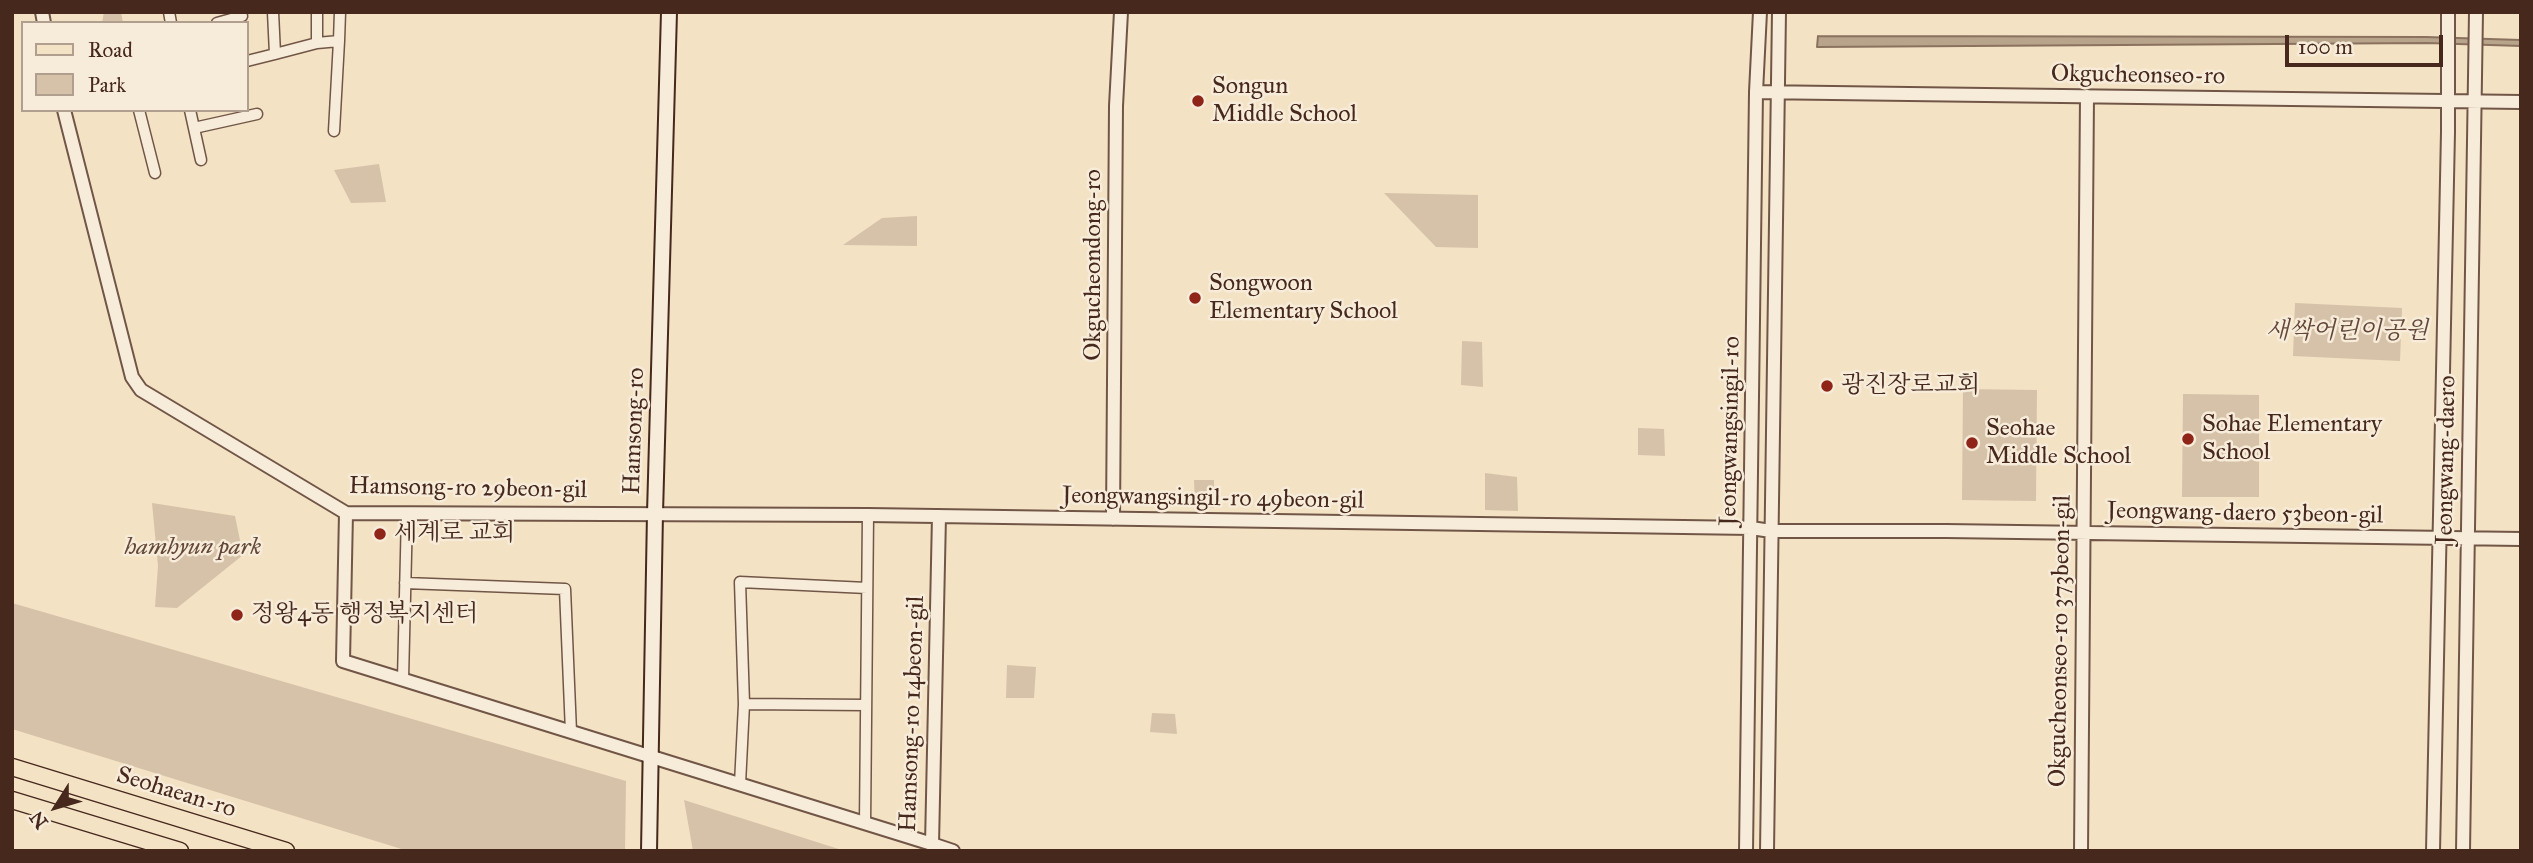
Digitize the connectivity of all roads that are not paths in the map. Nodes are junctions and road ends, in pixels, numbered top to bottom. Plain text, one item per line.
1 (273, 12) edge
2 (317, 12) edge
3 (340, 12) edge
4 (669, 12) edge
5 (1121, 12) edge
6 (1760, 12) edge
7 (1779, 12) edge
8 (242, 16) dead end
9 (2476, 17) edge
10 (2447, 18) edge
11 (224, 21) edge
12 (338, 41) junction
13 (317, 43) junction
14 (275, 54) junction
15 (248, 61) edge
16 (1756, 92) junction
17 (1778, 92) junction
18 (2087, 96) junction
19 (2448, 101) junction
20 (2475, 102) junction
21 (2521, 102) edge
22 (65, 112) edge
23 (140, 112) edge
24 (190, 112) edge
25 (257, 114) dead end
26 (194, 128) junction
27 (334, 131) dead end
28 (201, 160) dead end
29 (155, 173) dead end
30 (346, 513) junction
31 (407, 513) junction
32 (655, 513) junction
33 (868, 515) junction
34 (939, 516) junction
35 (1113, 519) junction
36 (1751, 528) junction
37 (1771, 531) junction
38 (2083, 533) junction
39 (2440, 538) junction
40 (2467, 538) junction
41 (2521, 539) edge
42 (405, 583) junction
43 (867, 588) junction
44 (402, 679) junction
45 (744, 704) junction
46 (866, 705) junction
47 (571, 732) junction
48 (652, 757) junction
49 (12, 767) edge
50 (740, 784) junction
51 (12, 800) edge
52 (865, 823) junction
53 (932, 844) junction
54 (180, 851) edge
55 (286, 851) edge
56 (649, 851) edge
57 (953, 851) edge
58 (1746, 851) edge
59 (1767, 851) edge
60 (2081, 851) edge
61 (2433, 851) edge
62 (2463, 851) edge

1 - 14 street
2 - 13 street
3 - 12 street
4 - 32 main road, Hamsong-ro
5 - 35 street, Okgucheondong-ro
6 - 16 street, Jeongwangsingil-ro
7 - 17 street, Jeongwangsingil-ro
8 - 11 street
9 - 20 street, Jeongwang-daero
10 - 19 street, Jeongwang-daero
12 - 13 street
12 - 27 street
13 - 14 street
14 - 15 street
16 - 17 street, Okgucheonseo-ro
16 - 36 street, Jeongwangsingil-ro
17 - 18 street, Okgucheonseo-ro
17 - 37 street, Jeongwangsingil-ro
18 - 19 street, Okgucheonseo-ro
18 - 38 street, Okgucheonseo-ro 373beon-gil
19 - 20 street, Okgucheonseo-ro
19 - 39 street, Jeongwang-daero
20 - 21 street, Okgucheonseo-ro
20 - 40 street, Jeongwang-daero
22 - 30 street, Hamsong-ro 29beon-gil
23 - 29 street
24 - 26 street
25 - 26 street
26 - 28 street
30 - 31 street, Hamsong-ro 29beon-gil
30 - 44 street, Hamsong-ro 14beon-gil
31 - 32 street, Hamsong-ro 29beon-gil
31 - 42 street
32 - 33 street, Jeongwangsingil-ro 49beon-gil
32 - 48 main road, Hamsong-ro
33 - 34 street, Jeongwangsingil-ro 49beon-gil
33 - 43 street, Hamsong-ro 14beon-gil
34 - 35 street, Jeongwangsingil-ro 49beon-gil
34 - 53 street, Hamsong-ro 14beon-gil
35 - 36 street, Jeongwangsingil-ro 49beon-gil
36 - 37 street, Jeongwangsingil-ro 49beon-gil
36 - 58 street, Jeongwangsingil-ro
37 - 38 street, Jeongwang-daero 53beon-gil
37 - 59 street, Jeongwangsingil-ro
38 - 39 street, Jeongwang-daero 53beon-gil
38 - 60 street, Okgucheonseo-ro 373beon-gil
39 - 40 street, Jeongwang-daero 53beon-gil
39 - 61 street, Jeongwang-daero
40 - 41 street, Jeongwang-daero 53beon-gil
40 - 62 street, Jeongwang-daero
42 - 44 street
42 - 47 street
43 - 45 street, Hamsong-ro 14beon-gil
43 - 46 street, Hamsong-ro 14beon-gil
44 - 47 street, Hamsong-ro 14beon-gil
45 - 46 street
45 - 50 street, Hamsong-ro 14beon-gil
46 - 52 street, Hamsong-ro 14beon-gil
47 - 48 street, Hamsong-ro 14beon-gil
48 - 50 street, Hamsong-ro 14beon-gil
48 - 56 main road, Hamsong-ro
49 - 55 main road, Seohaean-ro
50 - 52 street, Hamsong-ro 14beon-gil
51 - 54 main road
52 - 53 street, Hamsong-ro 14beon-gil
53 - 57 street

